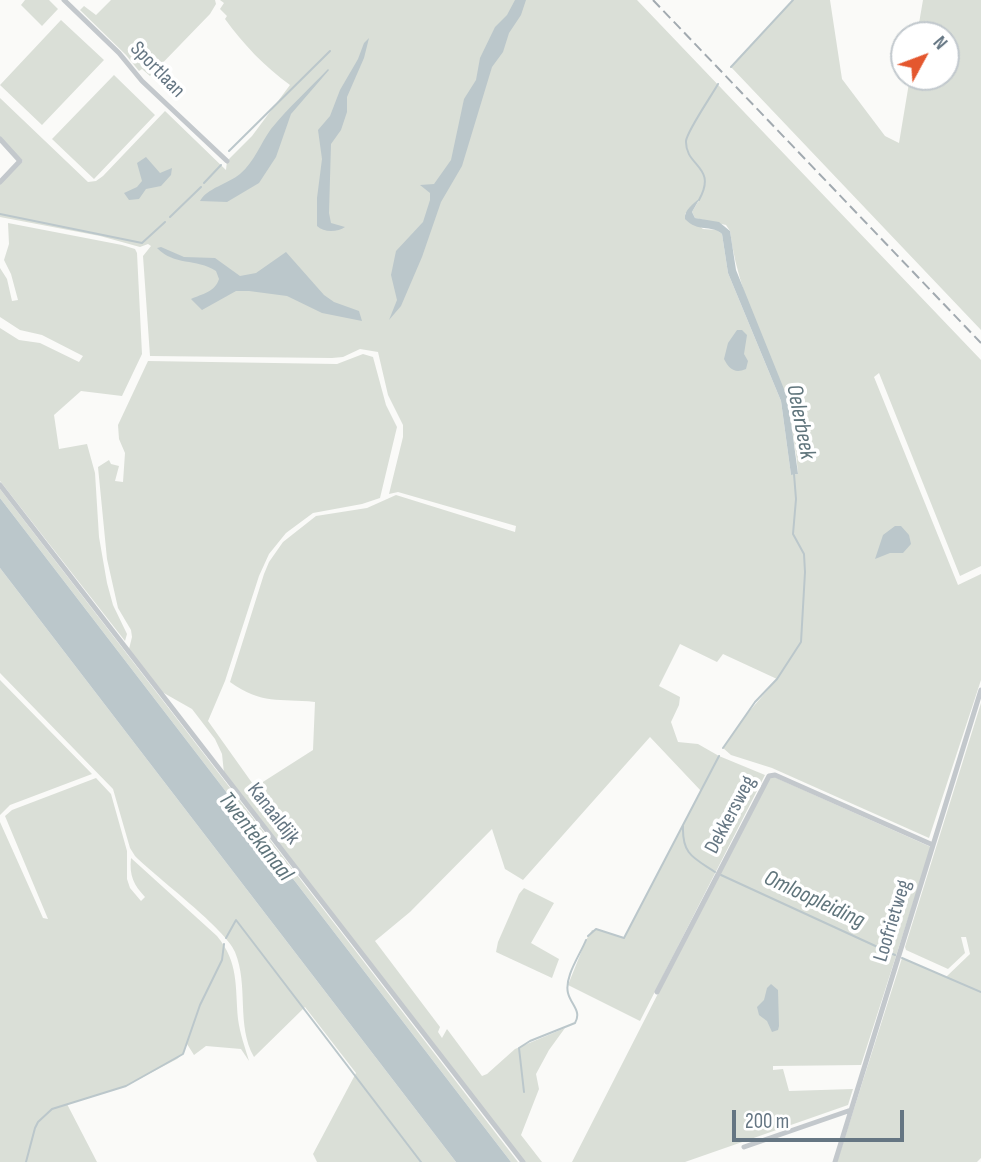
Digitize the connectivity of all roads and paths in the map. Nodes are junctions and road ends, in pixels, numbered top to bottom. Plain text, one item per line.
1 (64, 0) edge
2 (0, 139) edge
3 (227, 161) dead end
4 (0, 182) edge
5 (0, 485) edge
6 (981, 690) edge
7 (933, 845) junction
8 (657, 992) dead end
9 (851, 1110) junction
10 (744, 1147) dead end
11 (523, 1162) edge
12 (835, 1162) edge

1 - 3 street, Sportlaan
2 - 4 street
5 - 11 street, Kanaaldijk
6 - 7 street, Loofrietweg
7 - 8 street, Dekkersweg
7 - 9 street, Loofrietweg
9 - 10 street
9 - 12 street, Loofrietweg

